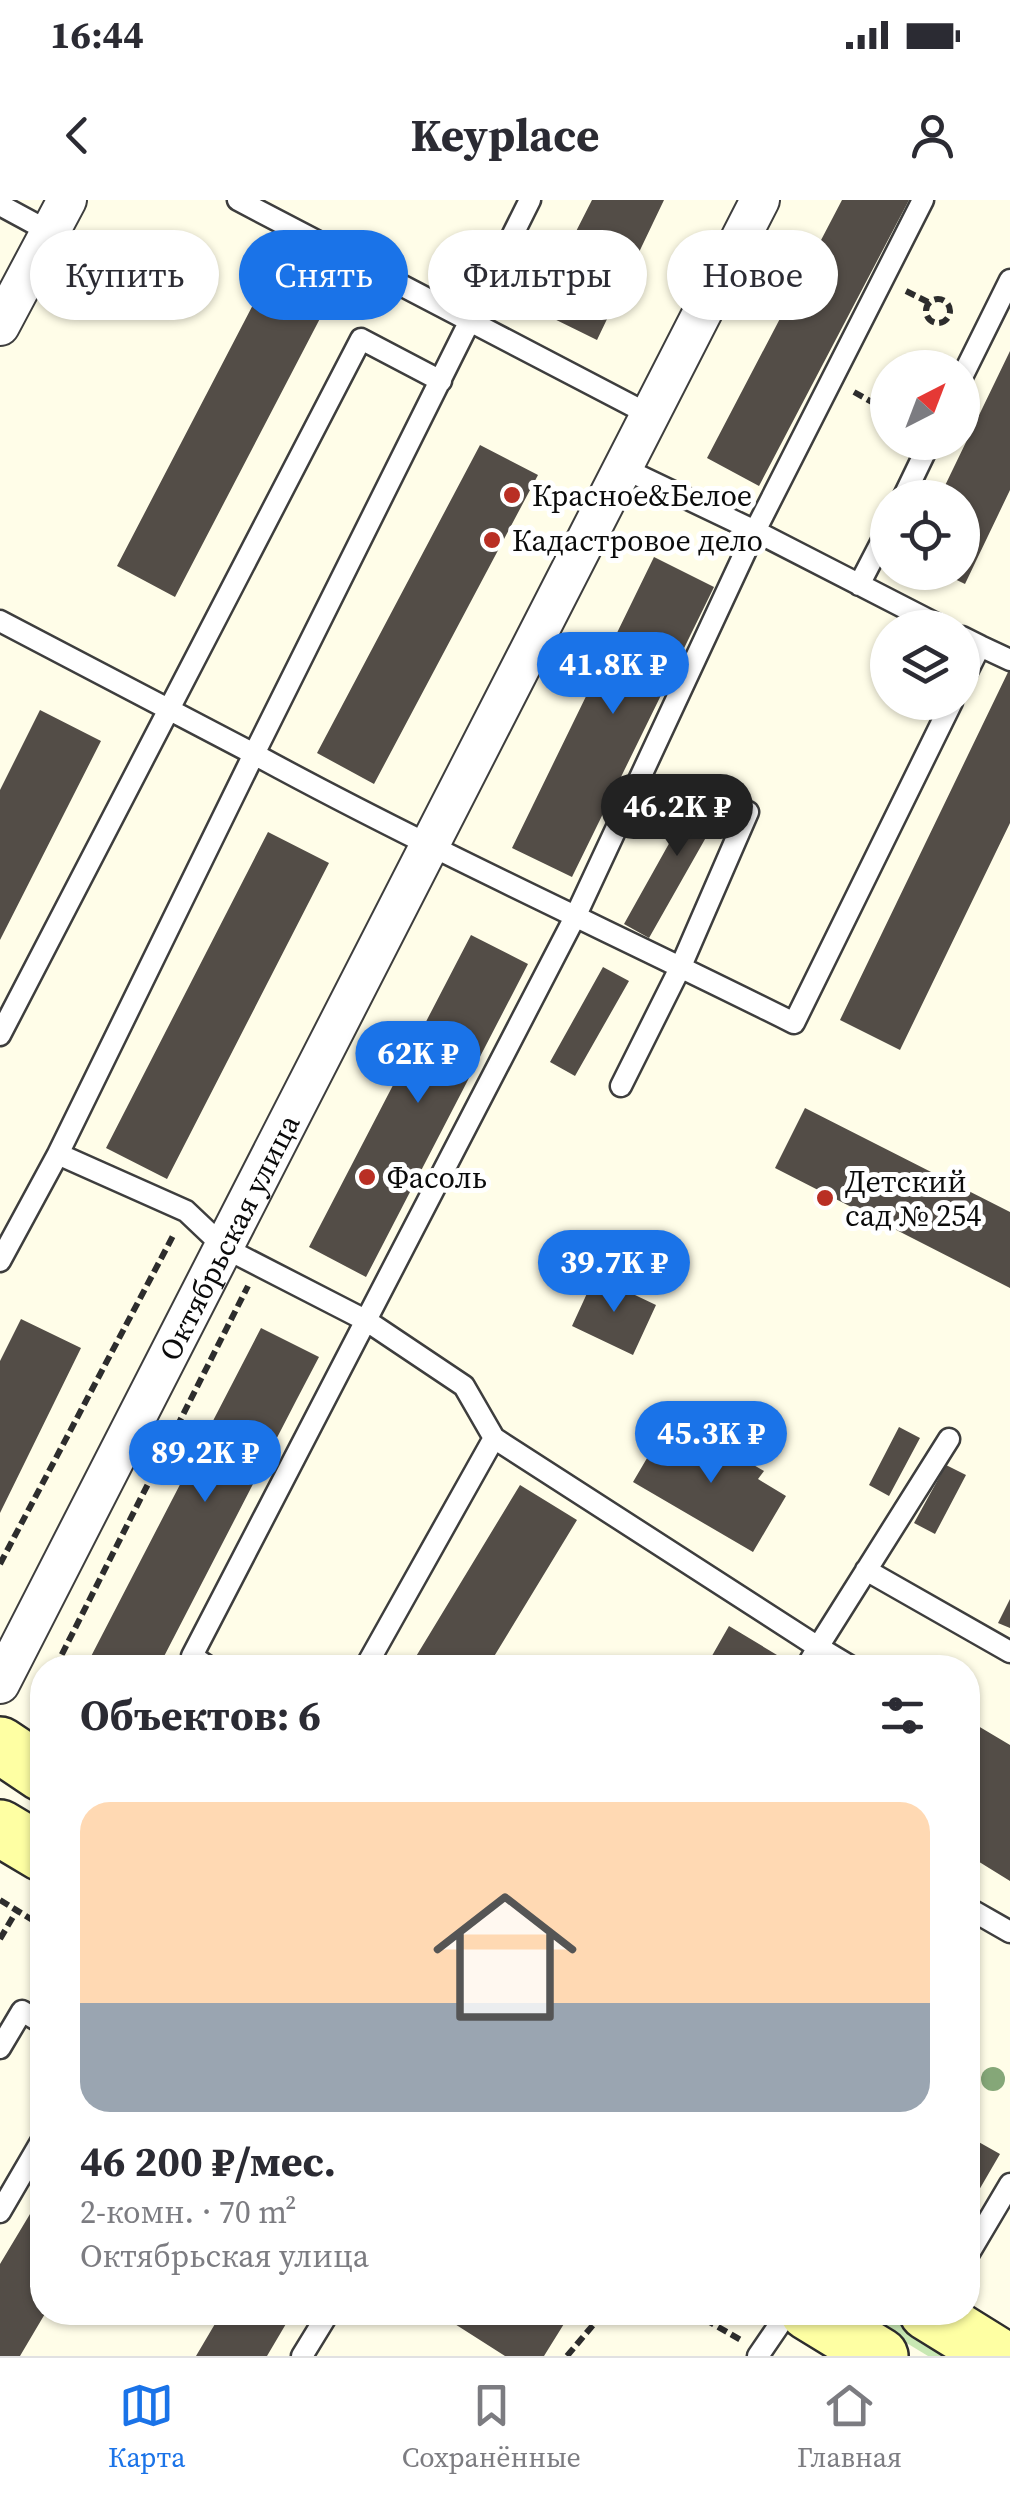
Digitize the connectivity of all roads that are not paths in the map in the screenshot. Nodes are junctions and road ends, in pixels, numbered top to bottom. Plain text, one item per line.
1 (530, 200) edge
2 (760, 200) edge
3 (923, 200) edge
4 (246, 202) edge
5 (0, 205) edge
6 (58, 216) edge
7 (1010, 280) edge
8 (471, 322) junction
9 (0, 326) edge
10 (975, 350) edge
11 (441, 381) junction
12 (650, 415) junction
13 (623, 468) junction
14 (755, 531) junction
15 (870, 563) edge
16 (859, 585) junction
17 (908, 610) edge
18 (0, 622) edge
19 (980, 645) edge
20 (1010, 660) edge
21 (168, 709) junction
22 (943, 720) edge
23 (254, 754) junction
24 (748, 812) dead end
25 (432, 844) junction
26 (576, 914) junction
27 (681, 966) junction
28 (0, 1034) edge
29 (621, 1086) dead end
30 (58, 1154) junction
31 (225, 1248) junction
32 (0, 1260) edge
33 (367, 1321) junction
34 (494, 1438) junction
35 (949, 1439) dead end
36 (866, 1570) junction
37 (818, 1646) junction
38 (1010, 1652) edge
39 (193, 1655) edge
40 (372, 1655) edge
41 (813, 1655) edge
42 (832, 1655) edge
43 (0, 1684) edge
44 (0, 1745) edge
45 (30, 1764) edge
46 (0, 1828) edge
47 (30, 1846) edge
48 (980, 1915) edge
49 (1010, 1932) edge
50 (30, 2016) edge
51 (0, 2048) edge
52 (30, 2161) edge
53 (1010, 2184) edge
54 (0, 2212) edge
55 (980, 2235) edge
56 (321, 2325) edge
57 (779, 2325) edge
58 (829, 2325) edge
59 (949, 2325) edge
60 (760, 2354) edge
61 (302, 2356) edge
62 (880, 2356) edge
63 (998, 2356) edge

1 - 8 lane
2 - 12 street, Октябрьская улица
3 - 14 lane
4 - 8 lane
5 - 6 lane
6 - 9 street
7 - 10 lane
8 - 11 lane
8 - 12 lane
11 - 21 lane
11 - 23 lane
12 - 13 street, Октябрьская улица
13 - 14 lane
13 - 25 street, Октябрьская улица
14 - 16 lane
14 - 26 lane
15 - 16 lane
16 - 17 lane
18 - 21 lane
19 - 20 lane
21 - 23 lane
21 - 28 lane
22 - 27 lane
23 - 25 lane
23 - 30 lane
24 - 27 lane
25 - 26 lane
25 - 31 street, Октябрьская улица
26 - 27 lane
26 - 33 lane
27 - 29 lane
30 - 31 lane
30 - 32 lane
31 - 33 lane
31 - 43 street, Октябрьская улица
33 - 34 lane
33 - 39 lane
34 - 37 lane
34 - 40 lane
35 - 36 lane
36 - 37 lane
36 - 38 lane
37 - 41 lane
37 - 42 lane
44 - 45 main road
46 - 47 main road
48 - 49 lane
50 - 51 lane
52 - 54 lane
53 - 55 lane
56 - 61 lane
57 - 60 lane
58 - 62 main road
59 - 63 main road

